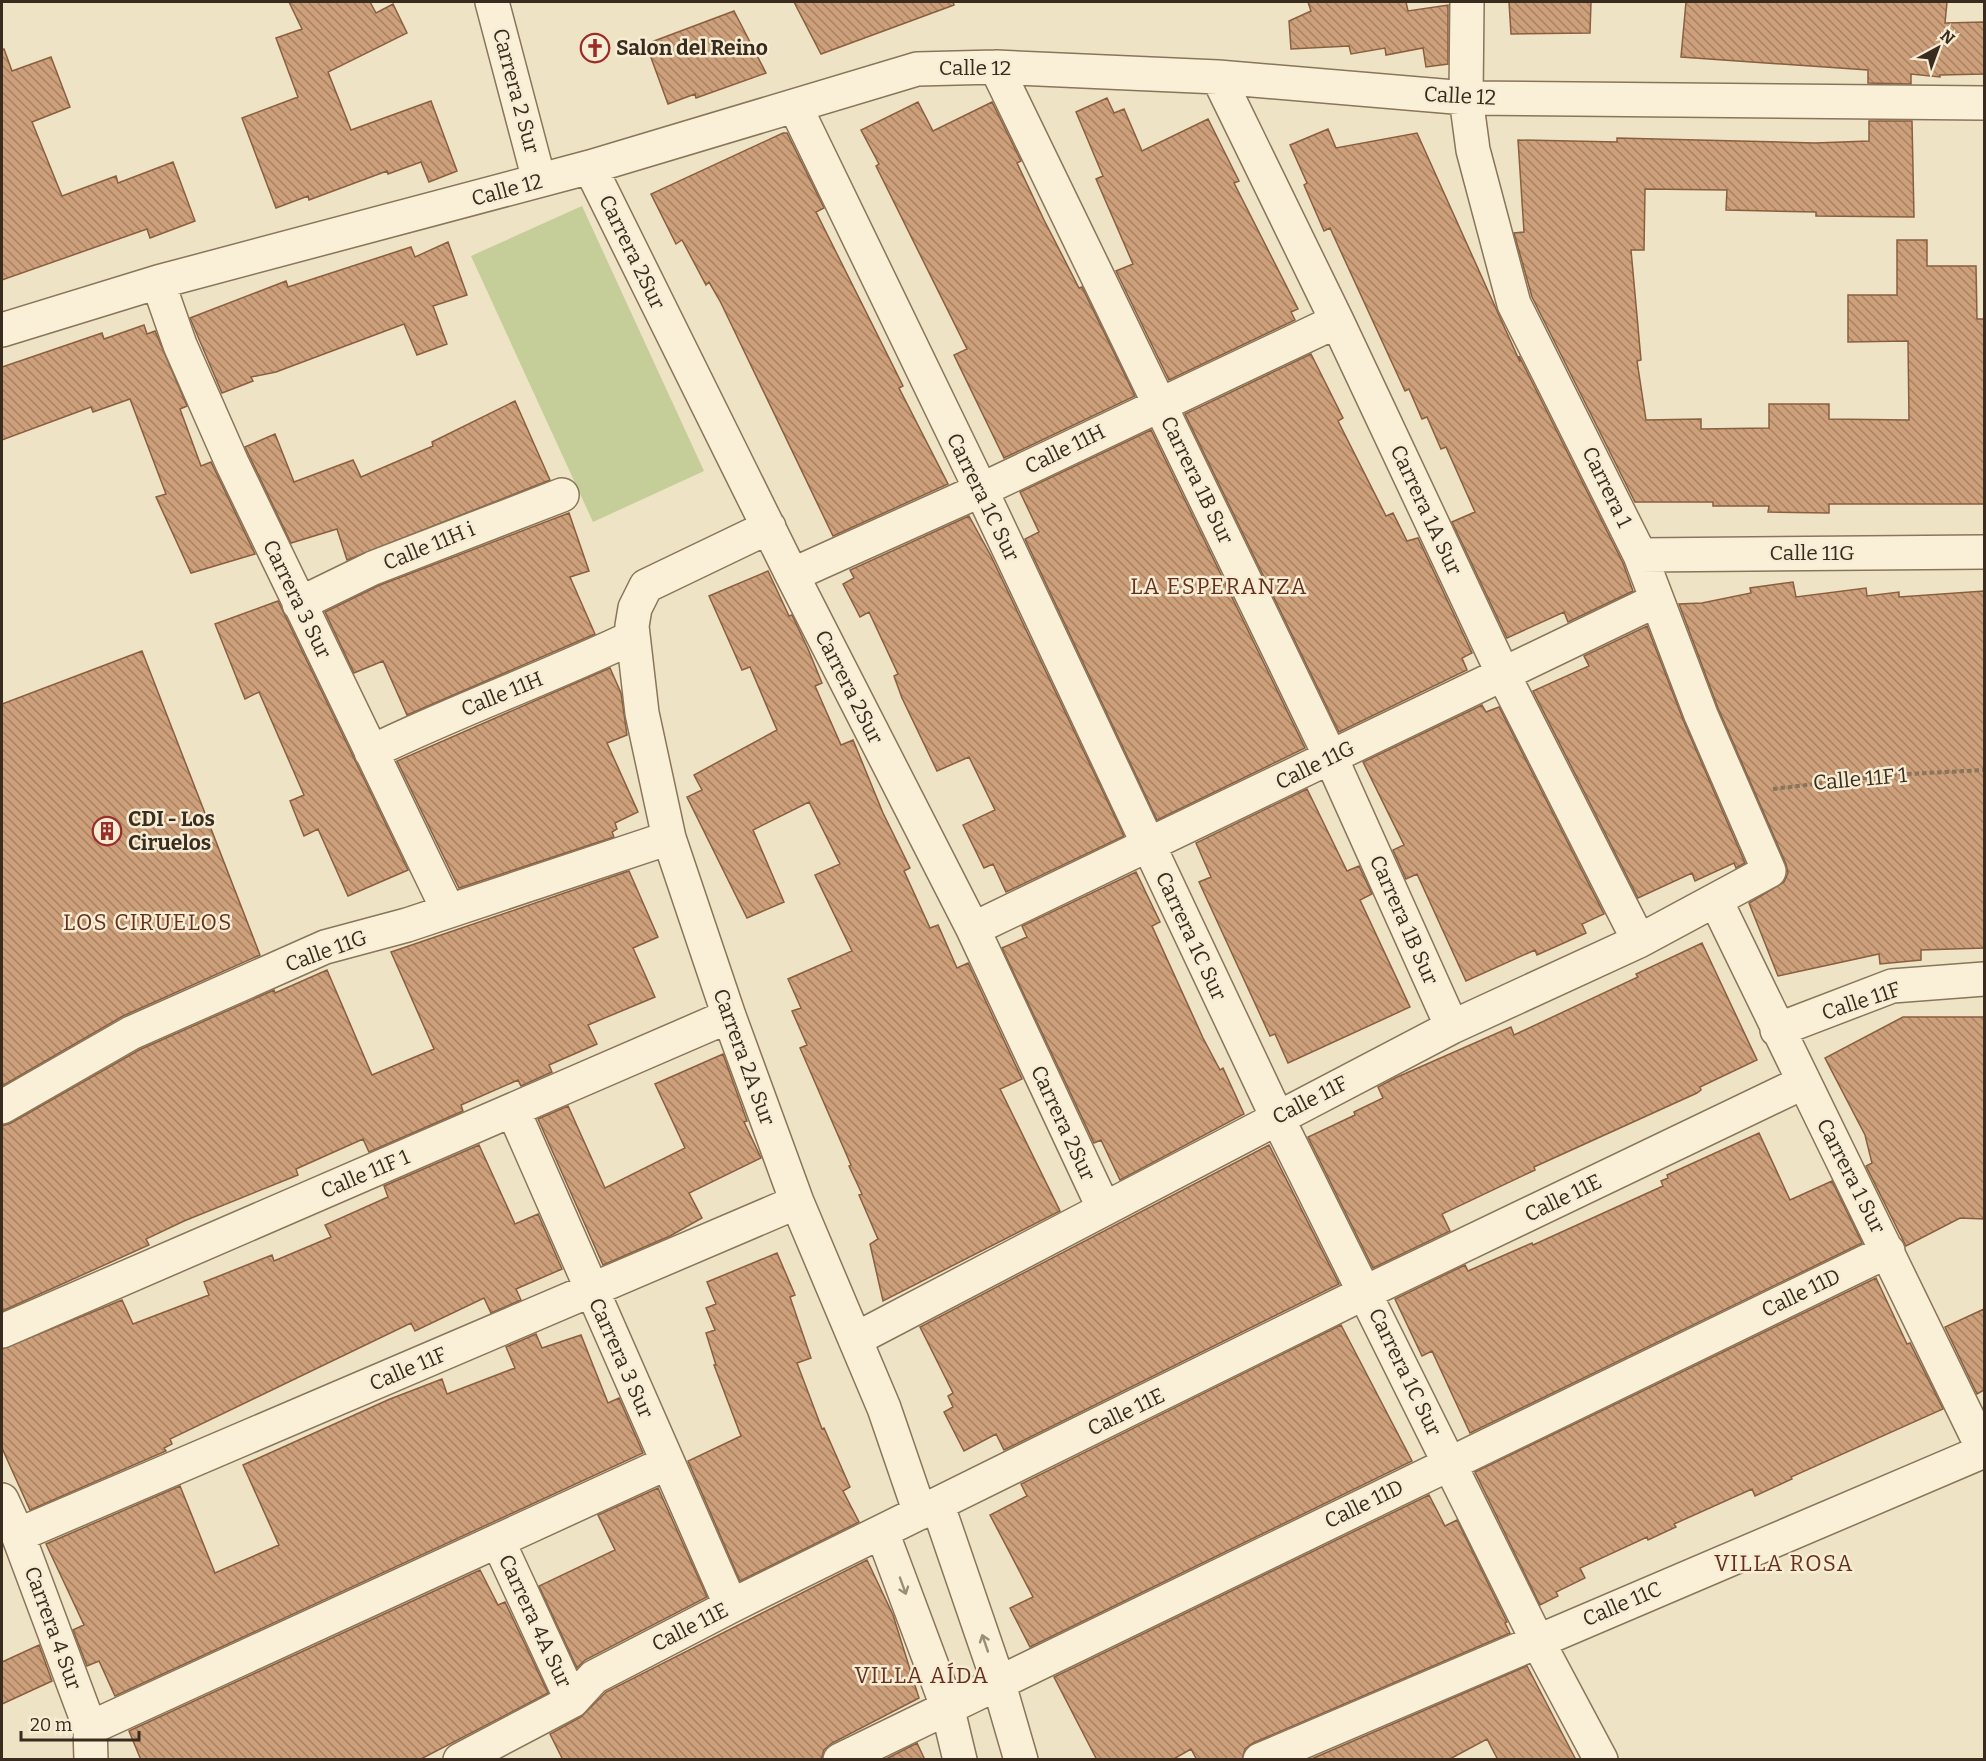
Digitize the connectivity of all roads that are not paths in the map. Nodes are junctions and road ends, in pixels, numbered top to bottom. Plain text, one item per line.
1 (492, 2) edge
2 (1467, 2) edge
3 (996, 67) junction
4 (1218, 77) junction
5 (1466, 98) junction
6 (1984, 103) edge
7 (795, 106) junction
8 (590, 167) junction
9 (539, 180) junction
10 (158, 282) junction
11 (1337, 321) junction
12 (2, 330) edge
13 (1161, 403) junction
14 (981, 490) junction
15 (562, 495) dead end
16 (769, 527) junction
17 (1984, 552) edge
18 (1640, 555) junction
19 (792, 575) junction
20 (1658, 600) junction
21 (299, 604) junction
22 (633, 636) junction
23 (1504, 676) junction
24 (371, 752) junction
25 (1331, 758) junction
26 (669, 838) junction
27 (1149, 846) junction
28 (1769, 872) joint
29 (1716, 901) junction
30 (448, 910) junction
31 (973, 929) junction
32 (1639, 941) junction
33 (1984, 979) edge
34 (729, 1016) junction
35 (1452, 1027) junction
36 (1777, 1030) junction
37 (1804, 1082) junction
38 (2, 1107) edge
39 (513, 1110) junction
40 (1277, 1117) junction
41 (797, 1202) junction
42 (1104, 1209) junction
43 (1888, 1251) junction
44 (592, 1290) junction
45 (1366, 1292) junction
46 (2, 1331) edge
47 (856, 1339) junction
48 (1984, 1451) edge
49 (667, 1463) junction
50 (1449, 1463) junction
51 (2, 1500) edge
52 (929, 1509) junction
53 (882, 1532) junction
54 (18, 1535) junction
55 (498, 1541) junction
56 (731, 1606) junction
57 (1537, 1640) junction
58 (998, 1681) junction
59 (572, 1701) junction
60 (947, 1706) junction
61 (90, 1744) edge
62 (1262, 1759) edge
63 (460, 1760) edge
64 (840, 1760) edge
65 (960, 1760) edge
66 (1021, 1760) edge
67 (1601, 1760) edge

1 - 9 street, Carrera 2 Sur
2 - 5 street
3 - 4 street, Calle 12
3 - 7 street, Calle 12
3 - 13 street, Carrera 1B Sur
4 - 5 street, Calle 12
4 - 11 street, Carrera 1A Sur
5 - 6 street, Calle 12
5 - 18 street, Carrera 1
7 - 8 street, Calle 12
7 - 14 street, Carrera 1C Sur
8 - 9 street, Calle 12
8 - 16 street, Carrera 2Sur
9 - 10 street, Calle 12
10 - 12 street, Calle 12
10 - 21 street, Carrera 3 Sur
11 - 13 street, Calle 11H
11 - 23 street, Carrera 1A Sur
13 - 14 street, Calle 11H
13 - 25 street, Carrera 1B Sur
14 - 19 street, Calle 11H
14 - 27 street, Carrera 1C Sur
15 - 21 street, Calle 11H i
16 - 19 street, Carrera 2Sur
16 - 22 street, Carrera 2A Sur
17 - 18 street, Calle 11G
18 - 20 street, Carrera 1
19 - 31 street, Carrera 2Sur
20 - 23 street, Calle 11G
20 - 28 street, Carrera 1
21 - 24 street, Carrera 3 Sur
22 - 24 street, Calle 11H
22 - 26 street, Carrera 2A Sur
23 - 25 street, Calle 11G
23 - 32 street, Carrera 1A Sur
24 - 30 street, Carrera 3 Sur
25 - 27 street, Calle 11G
25 - 35 street, Carrera 1B Sur
26 - 30 street, Calle 11G
26 - 34 street, Carrera 2A Sur
27 - 31 street, Calle 11G
27 - 40 street, Carrera 1C Sur
28 - 29 street, Calle 11F
29 - 32 street, Calle 11F
29 - 36 street, Carrera 1 Sur
30 - 38 street, Calle 11G
31 - 42 street, Carrera 2Sur
32 - 35 street, Calle 11F
33 - 36 street, Calle 11F
34 - 39 street, Calle 11F 1
34 - 41 street, Carrera 2A Sur
35 - 40 street, Calle 11F
36 - 37 street, Carrera 1 Sur
37 - 43 street, Carrera 1 Sur
37 - 45 street, Calle 11E
39 - 44 street, Carrera 3 Sur
39 - 46 street, Calle 11F 1
40 - 42 street, Calle 11F
40 - 45 street, Carrera 1C Sur
41 - 44 street, Calle 11F
41 - 47 street, Carrera 2A Sur
42 - 47 street, Calle 11F
43 - 48 street, Carrera 1 Sur
43 - 50 street, Calle 11D
44 - 49 street, Carrera 3 Sur
44 - 54 street, Calle 11F
45 - 50 street, Carrera 1C Sur
45 - 52 street, Calle 11E
47 - 52 street, Carrera 2A Sur
48 - 57 street, Calle 11C
49 - 55 street
49 - 56 street, Carrera 3 Sur
50 - 57 street, Carrera 1C Sur
50 - 58 street, Calle 11D
51 - 54 street, Carrera 4 Sur
52 - 53 street, Calle 11E
58 -> 52 street, Carrera 2A Sur
53 - 56 street, Calle 11E
53 -> 60 street
54 - 61 street, Carrera 4 Sur
55 - 59 street, Carrera 4A Sur
55 - 61 street
56 - 59 street, Calle 11E
57 - 62 street, Calle 11C
57 - 67 street, Carrera 1C Sur
58 - 60 street, Calle 11D
58 - 66 street, Carrera 2A Sur
59 - 63 street, Calle 11E
60 - 64 street, Calle 11D
60 - 65 street

